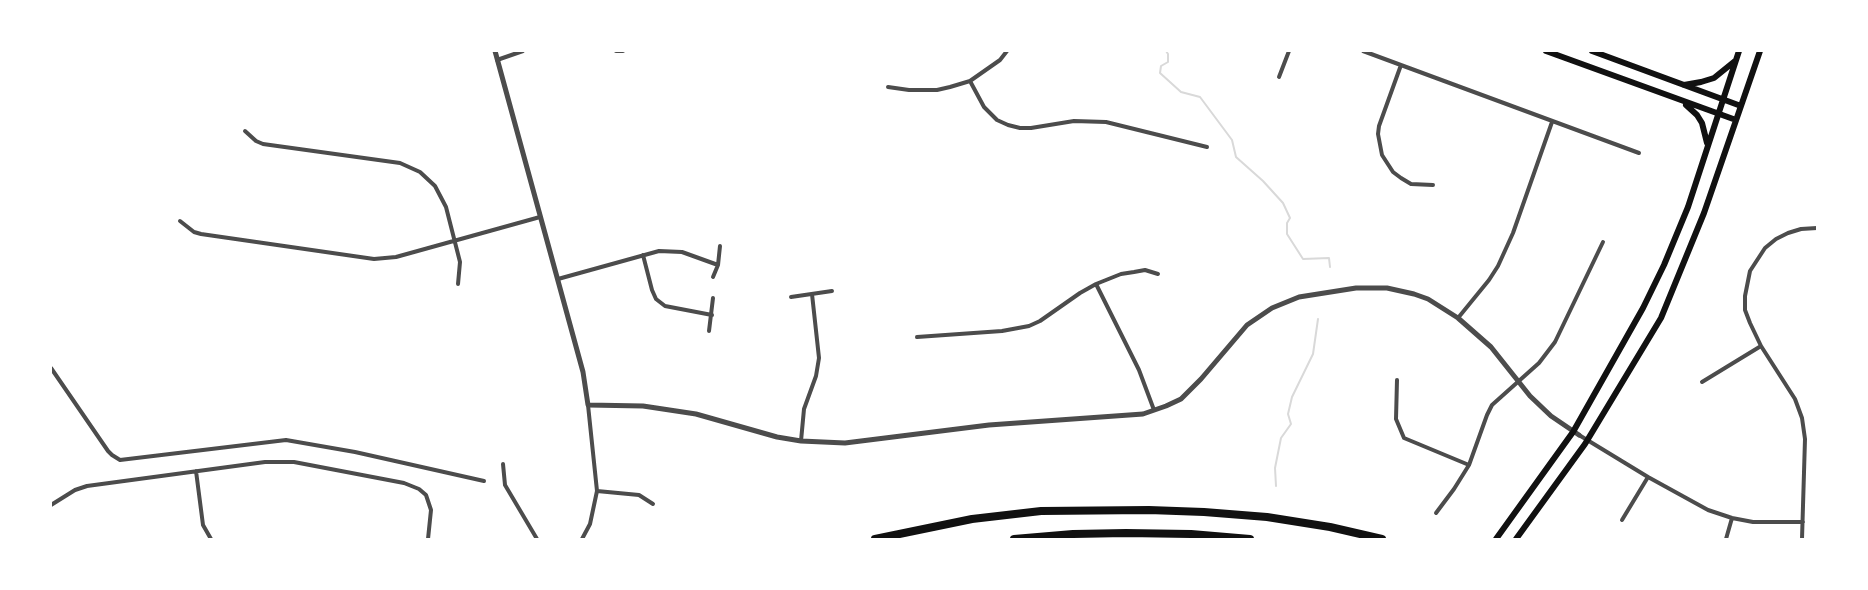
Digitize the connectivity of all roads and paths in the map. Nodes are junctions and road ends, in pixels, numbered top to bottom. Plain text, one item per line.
1 (495, 51) edge
2 (523, 51) edge
3 (616, 51) edge
4 (623, 51) edge
5 (1006, 51) edge
6 (1289, 51) edge
7 (1363, 51) edge
8 (1546, 51) edge
9 (1592, 51) edge
10 (1739, 51) edge
11 (1760, 51) edge
12 (497, 60) junction
13 (1736, 60) junction
14 (1401, 65) junction
15 (1279, 77) dead end
16 (970, 81) junction
17 (1684, 85) junction
18 (888, 87) dead end
19 (1680, 100) junction
20 (1722, 100) junction
21 (1741, 106) junction
22 (1718, 114) junction
23 (1736, 120) junction
24 (1552, 122) junction
25 (245, 131) dead end
26 (1207, 146) dead end
27 (1707, 147) junction
28 (1639, 153) dead end
29 (1433, 185) dead end
30 (540, 217) junction
31 (180, 221) dead end
32 (1817, 228) edge
33 (455, 240) junction
34 (1603, 242) dead end
35 (720, 246) dead end
36 (643, 255) junction
37 (718, 265) junction
38 (1158, 274) dead end
39 (713, 276) dead end
40 (558, 279) junction
41 (458, 284) dead end
42 (1096, 284) junction
43 (832, 291) dead end
44 (812, 294) junction
45 (790, 297) dead end
46 (713, 298) dead end
47 (712, 315) junction
48 (1458, 318) junction
49 (709, 331) dead end
50 (917, 337) dead end
51 (1761, 346) junction
52 (51, 368) edge
53 (1397, 380) dead end
54 (1518, 380) junction
55 (1702, 382) dead end
56 (588, 405) junction
57 (1154, 410) junction
58 (1576, 434) junction
59 (1587, 440) junction
60 (801, 441) junction
61 (503, 464) dead end
62 (1469, 466) junction
63 (196, 471) junction
64 (1648, 477) junction
65 (484, 480) dead end
66 (597, 492) junction
67 (653, 504) dead end
68 (51, 505) edge
69 (1436, 513) dead end
70 (1732, 518) junction
71 (1622, 520) dead end
72 (1803, 522) junction
73 (211, 539) edge
74 (428, 539) edge
75 (537, 539) edge
76 (582, 539) edge
77 (874, 539) edge
78 (1014, 539) edge
79 (1250, 539) edge
80 (1382, 539) edge
81 (1496, 539) edge
82 (1516, 539) edge
83 (1726, 539) edge
84 (1802, 539) edge

1 - 12 street
2 - 12 street
3 - 4 street
5 - 16 street
6 - 15 street
7 - 14 street
8 - 19 main road
9 - 17 main road
10 - 13 main road
11 - 21 main road
12 - 30 street
13 - 17 main road
13 - 20 main road
14 - 24 street
14 - 29 street
16 - 18 street
16 - 26 street
17 - 20 main road
19 - 22 main road
19 - 27 main road
20 - 21 main road
20 - 22 main road
21 - 23 main road
22 - 23 main road
22 - 27 main road
23 - 59 main road
24 - 28 street
24 - 48 street
25 - 33 street
27 - 58 main road
30 - 33 street
30 - 40 street
31 - 33 street
32 - 51 street
33 - 41 street
34 - 54 street
35 - 37 street
36 - 37 street
36 - 40 street
36 - 47 street
37 - 39 street
38 - 42 street
40 - 56 street
42 - 50 street
42 - 57 street
43 - 44 street
44 - 45 street
44 - 60 street
46 - 47 street
47 - 49 street
48 - 54 street
48 - 57 street
51 - 55 street
51 - 72 street
52 - 65 street
53 - 62 street
54 - 58 street
54 - 62 street
56 - 60 street
56 - 66 street
57 - 60 street
58 - 59 street
58 - 81 main road
59 - 64 street
59 - 82 main road
61 - 75 street
62 - 69 street
63 - 68 street
63 - 73 street
63 - 74 street
64 - 70 street
64 - 71 street
66 - 67 street
66 - 76 street
70 - 72 street
70 - 83 street
72 - 84 street
77 - 80 highway
78 - 79 highway

